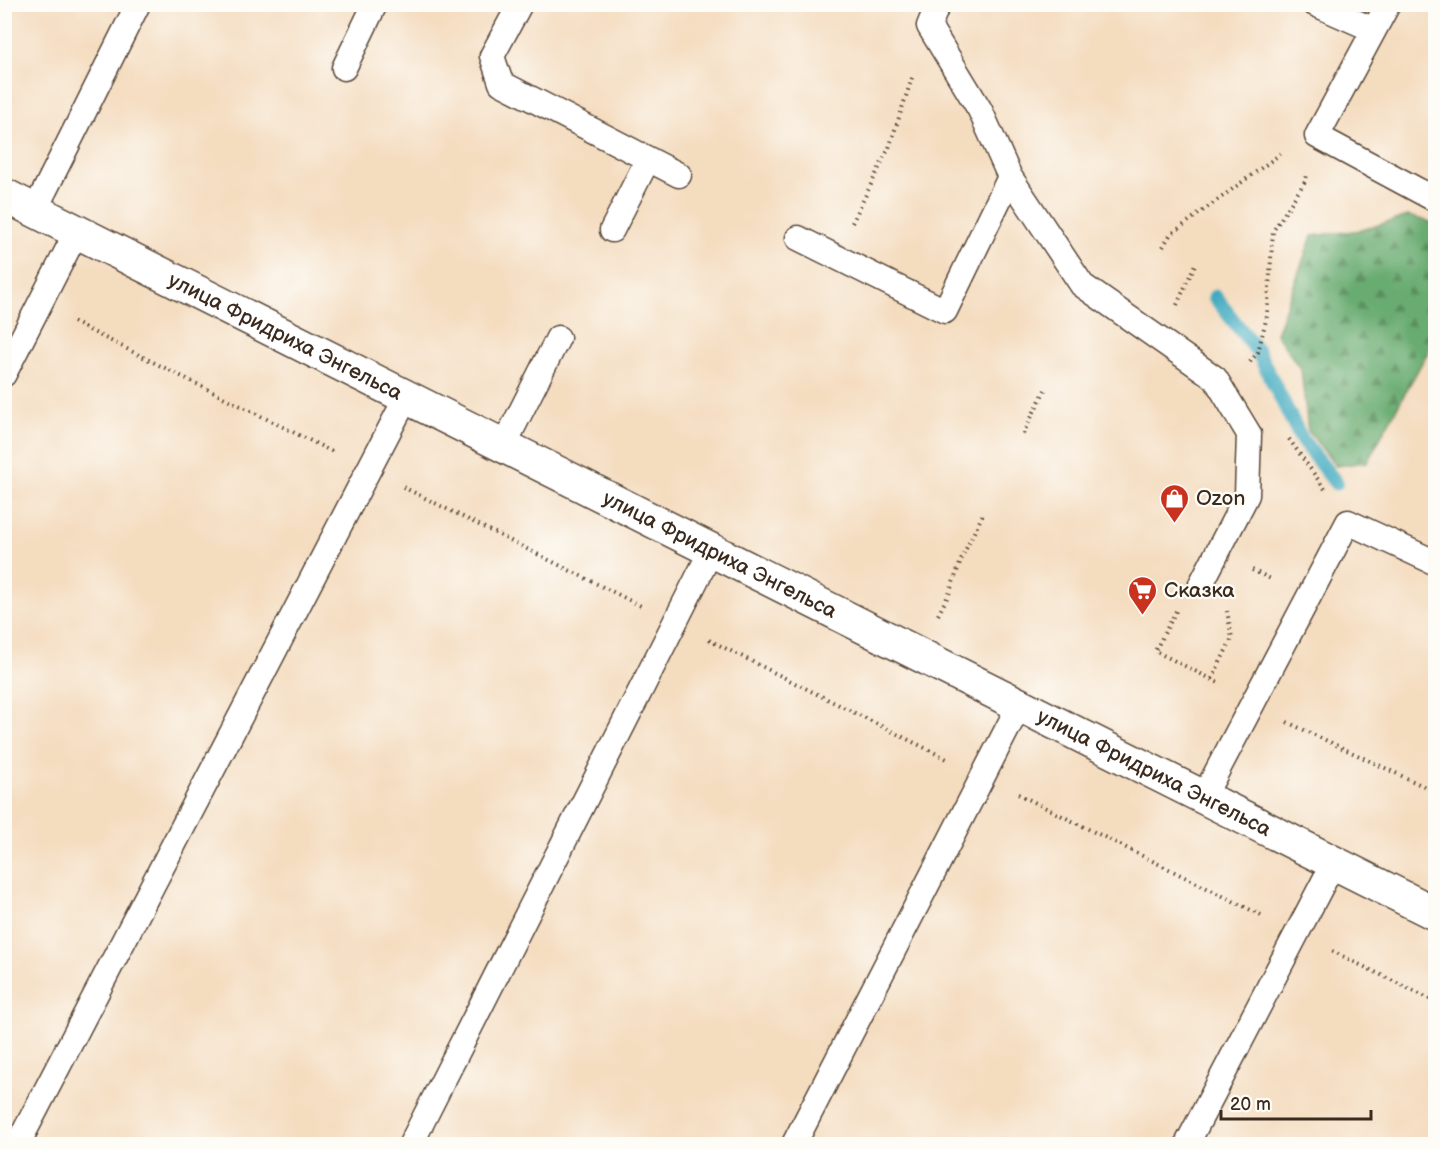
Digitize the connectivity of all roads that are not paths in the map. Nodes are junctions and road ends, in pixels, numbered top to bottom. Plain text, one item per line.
1 (138, 4) edge
2 (375, 4) edge
3 (520, 4) edge
4 (1315, 4) edge
5 (1388, 4) edge
6 (933, 15) edge
7 (1374, 30) junction
8 (344, 68) dead end
9 (648, 159) junction
10 (679, 175) dead end
11 (1010, 177) junction
12 (4, 195) edge
13 (1436, 200) edge
14 (35, 210) junction
15 (612, 230) dead end
16 (77, 231) junction
17 (798, 238) dead end
18 (558, 338) dead end
19 (4, 374) edge
20 (407, 396) junction
21 (504, 445) junction
22 (712, 549) junction
23 (1436, 563) edge
24 (1201, 584) road end
25 (1020, 704) junction
26 (1204, 796) junction
27 (1334, 862) junction
28 (1436, 914) edge
29 (18, 1144) edge
30 (411, 1144) edge
31 (794, 1144) edge
32 (1187, 1144) edge

1 - 14 lane
2 - 8 lane
3 - 9 lane
4 - 7 lane
5 - 7 lane
6 - 11 lane
7 - 13 lane
9 - 10 lane
9 - 15 lane
11 - 17 lane
11 - 24 lane
12 - 14 street, улица Фридриха Энгельса
14 - 16 street, улица Фридриха Энгельса
16 - 19 lane
16 - 20 street, улица Фридриха Энгельса
18 - 21 lane
20 - 21 street, улица Фридриха Энгельса
20 - 29 lane
21 - 22 street, улица Фридриха Энгельса
22 - 25 street, улица Фридриха Энгельса
22 - 30 lane
23 - 26 lane
25 - 26 street, улица Фридриха Энгельса
25 - 31 lane
26 - 27 street, улица Фридриха Энгельса
27 - 28 street, улица Фридриха Энгельса
27 - 32 lane

